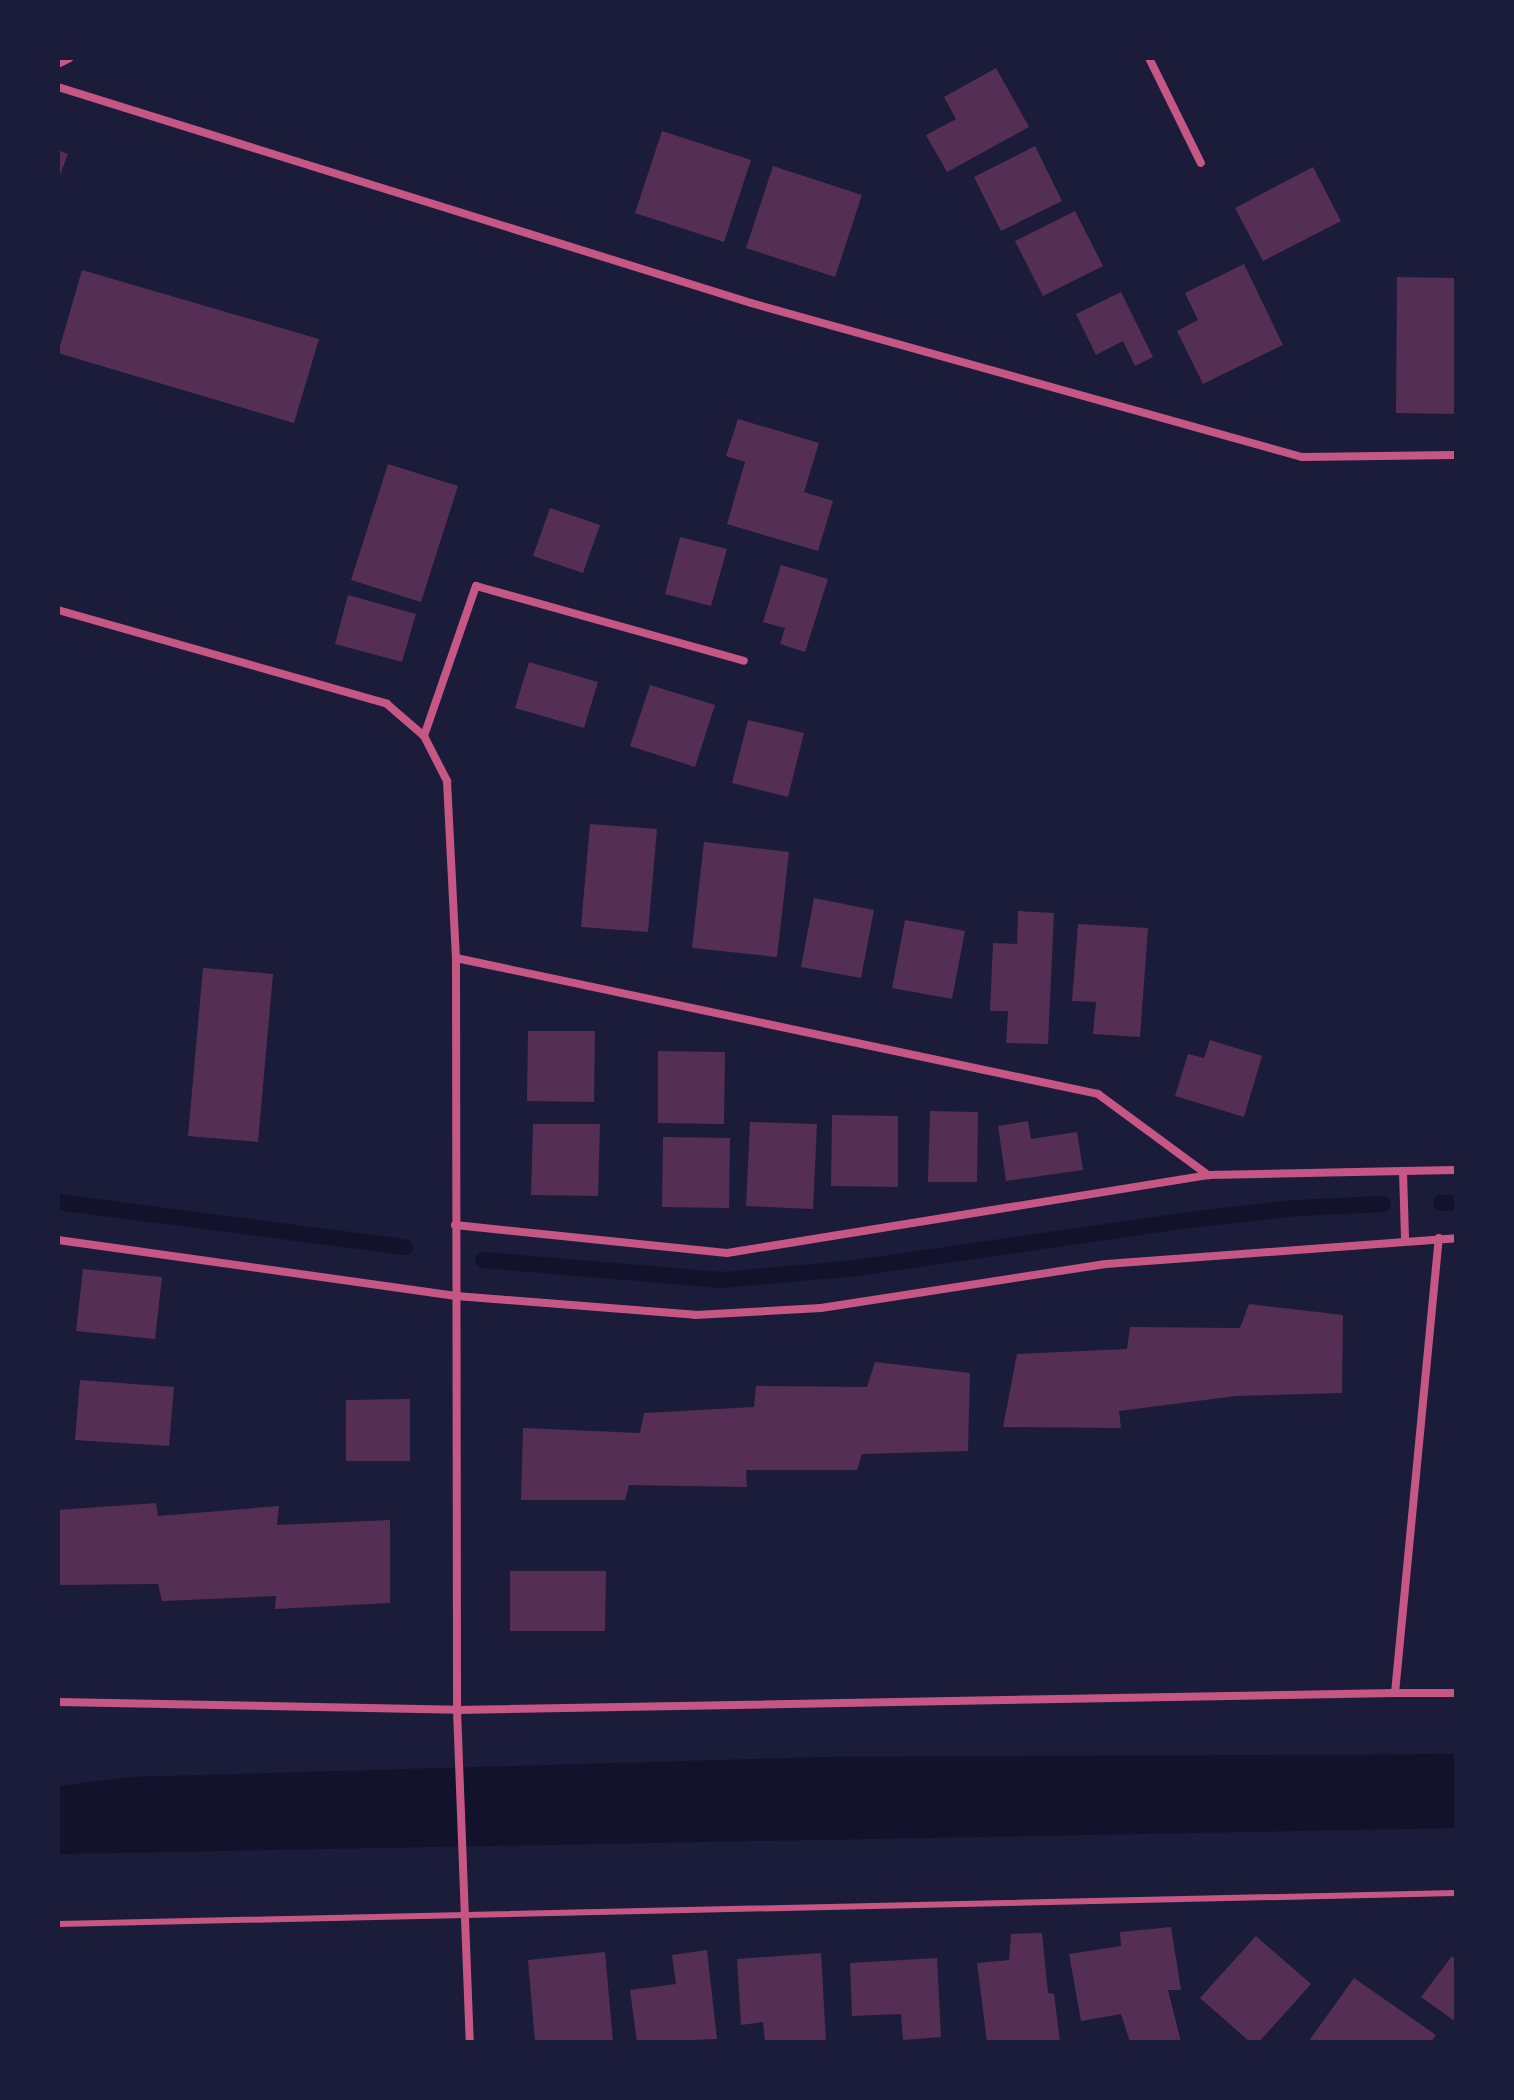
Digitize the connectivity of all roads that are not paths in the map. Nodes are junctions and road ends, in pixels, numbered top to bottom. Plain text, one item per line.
1 (70, 58) edge
2 (1149, 58) edge
3 (58, 64) edge
4 (58, 87) edge
5 (1201, 163) dead end
6 (1456, 455) edge
7 (58, 610) edge
8 (744, 661) dead end
9 (424, 736) junction
10 (456, 958) junction
11 (1456, 1170) edge
12 (1403, 1171) junction
13 (1208, 1175) junction
14 (455, 1225) junction
15 (1439, 1238) junction
16 (1456, 1238) edge
17 (1405, 1239) junction
18 (58, 1240) edge
19 (456, 1296) junction
20 (1395, 1693) junction
21 (1456, 1693) edge
22 (58, 1702) edge
23 (457, 1710) junction
24 (1456, 1893) edge
25 (466, 1917) junction
26 (58, 1924) edge
27 (470, 2042) edge

1 - 3 street
2 - 5 street
4 - 6 street
7 - 9 street
8 - 9 street
9 - 10 street
10 - 13 street
10 - 14 street
11 - 12 street
12 - 13 street
12 - 17 street
13 - 14 street
14 - 19 street
15 - 16 street
15 - 17 street
15 - 20 street
17 - 19 street
18 - 19 street
19 - 23 street
20 - 21 street
20 - 23 street
22 - 23 street
23 - 25 street
24 - 25 lane
25 - 26 lane
25 - 27 street

